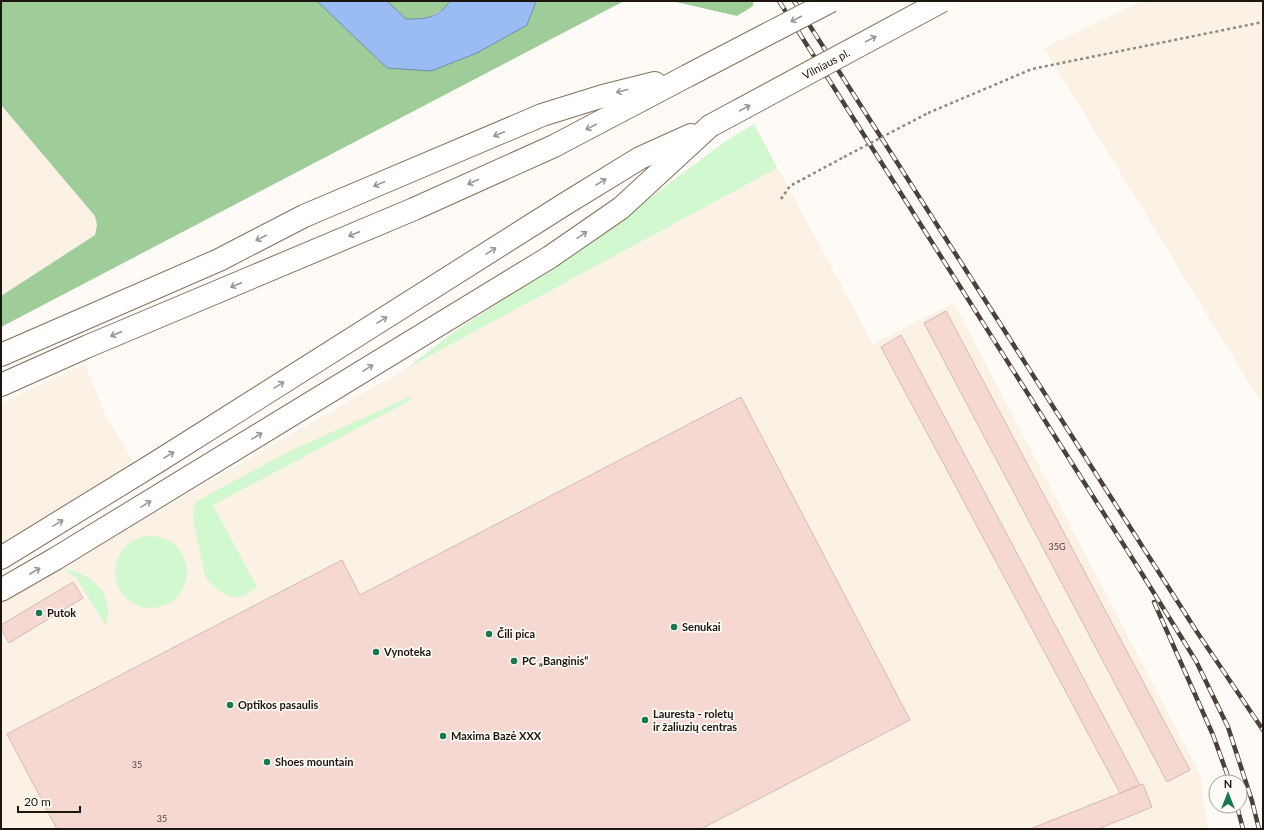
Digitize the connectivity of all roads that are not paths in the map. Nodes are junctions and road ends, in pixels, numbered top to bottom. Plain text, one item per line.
1 (831, 1) edge
2 (942, 1) edge
3 (687, 76) junction
4 (710, 126) junction
5 (1, 356) edge
6 (1, 385) edge
7 (1, 558) edge
8 (1, 590) edge

1 -> 3 highway, bridge
4 -> 2 highway, Vilniaus pl., bridge
3 -> 5 highway
3 -> 6 highway
7 -> 4 highway
8 -> 4 highway

